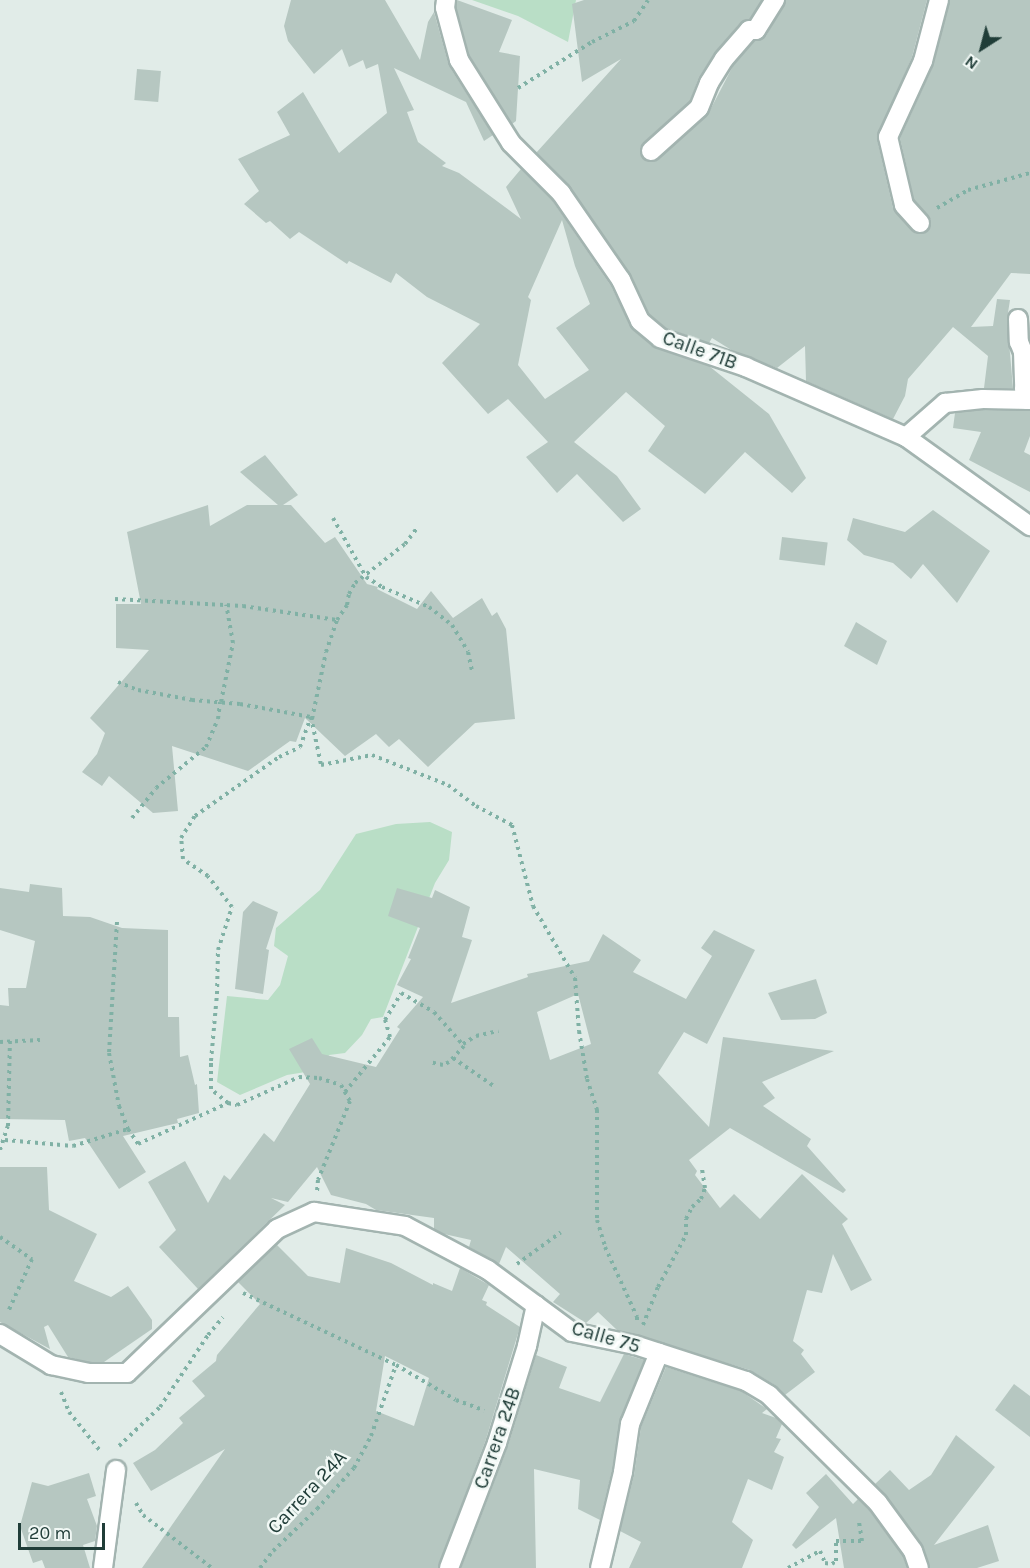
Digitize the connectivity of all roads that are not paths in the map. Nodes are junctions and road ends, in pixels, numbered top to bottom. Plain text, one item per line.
1 (446, 0) edge
2 (775, 0) edge
3 (939, 0) edge
4 (651, 152) dead end
5 (920, 223) road end
6 (1018, 319) dead end
7 (1029, 400) edge
8 (906, 437) junction
9 (1030, 526) edge
10 (536, 1305) junction
11 (2, 1326) edge
12 (659, 1353) junction
13 (115, 1461) road end
14 (104, 1568) edge
15 (449, 1568) edge
16 (600, 1568) edge
17 (919, 1568) edge

1 - 8 street, Calle 71B
2 - 4 street
3 - 5 street
6 - 7 street
7 - 8 street
8 - 9 street, Calle 71B
10 - 11 street, Calle 75
10 - 12 street, Calle 75
10 - 15 street, Carrera 24B
12 - 16 street
12 - 17 street, Calle 75
13 - 14 street

